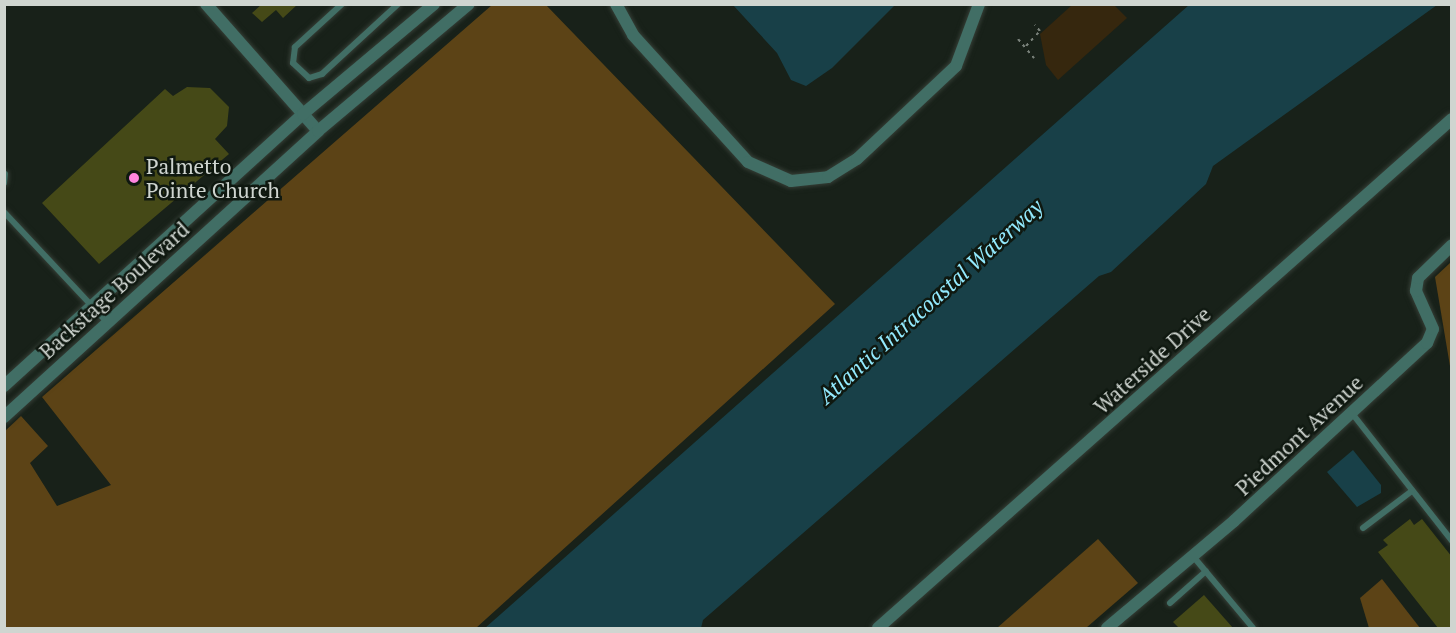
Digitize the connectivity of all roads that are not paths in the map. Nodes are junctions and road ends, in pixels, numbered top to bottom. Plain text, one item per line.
1 (206, 4) edge
2 (342, 4) edge
3 (398, 4) edge
4 (434, 4) edge
5 (469, 4) edge
6 (616, 4) edge
7 (979, 4) edge
8 (303, 114) junction
9 (1452, 119) edge
10 (318, 131) junction
11 (5, 174) edge
12 (4, 183) edge
13 (4, 212) edge
14 (1452, 245) edge
15 (93, 305) junction
16 (108, 323) junction
17 (4, 386) edge
18 (1352, 412) junction
19 (4, 417) edge
20 (1412, 491) junction
21 (1363, 528) dead end
22 (1452, 542) edge
23 (1192, 554) junction
24 (1206, 571) junction
25 (1170, 603) dead end
26 (878, 628) edge
27 (1107, 628) edge
28 (1253, 628) edge

1 - 8 street
2 - 3 lane
4 - 8 street, Backstage Boulevard
5 - 10 street, Backstage Boulevard
6 - 7 street
8 - 10 street
8 - 15 street, Backstage Boulevard
9 - 26 street, Waterside Drive
10 - 16 street, Backstage Boulevard
11 - 12 lane
13 - 15 lane
14 - 18 street, Piedmont Avenue
15 - 16 lane
15 - 17 street, Backstage Boulevard
16 - 19 street, Backstage Boulevard
18 - 20 lane
18 - 23 street, Piedmont Avenue
20 - 21 lane
20 - 22 lane
23 - 24 lane
23 - 27 street, Piedmont Avenue
24 - 25 lane
24 - 28 lane

